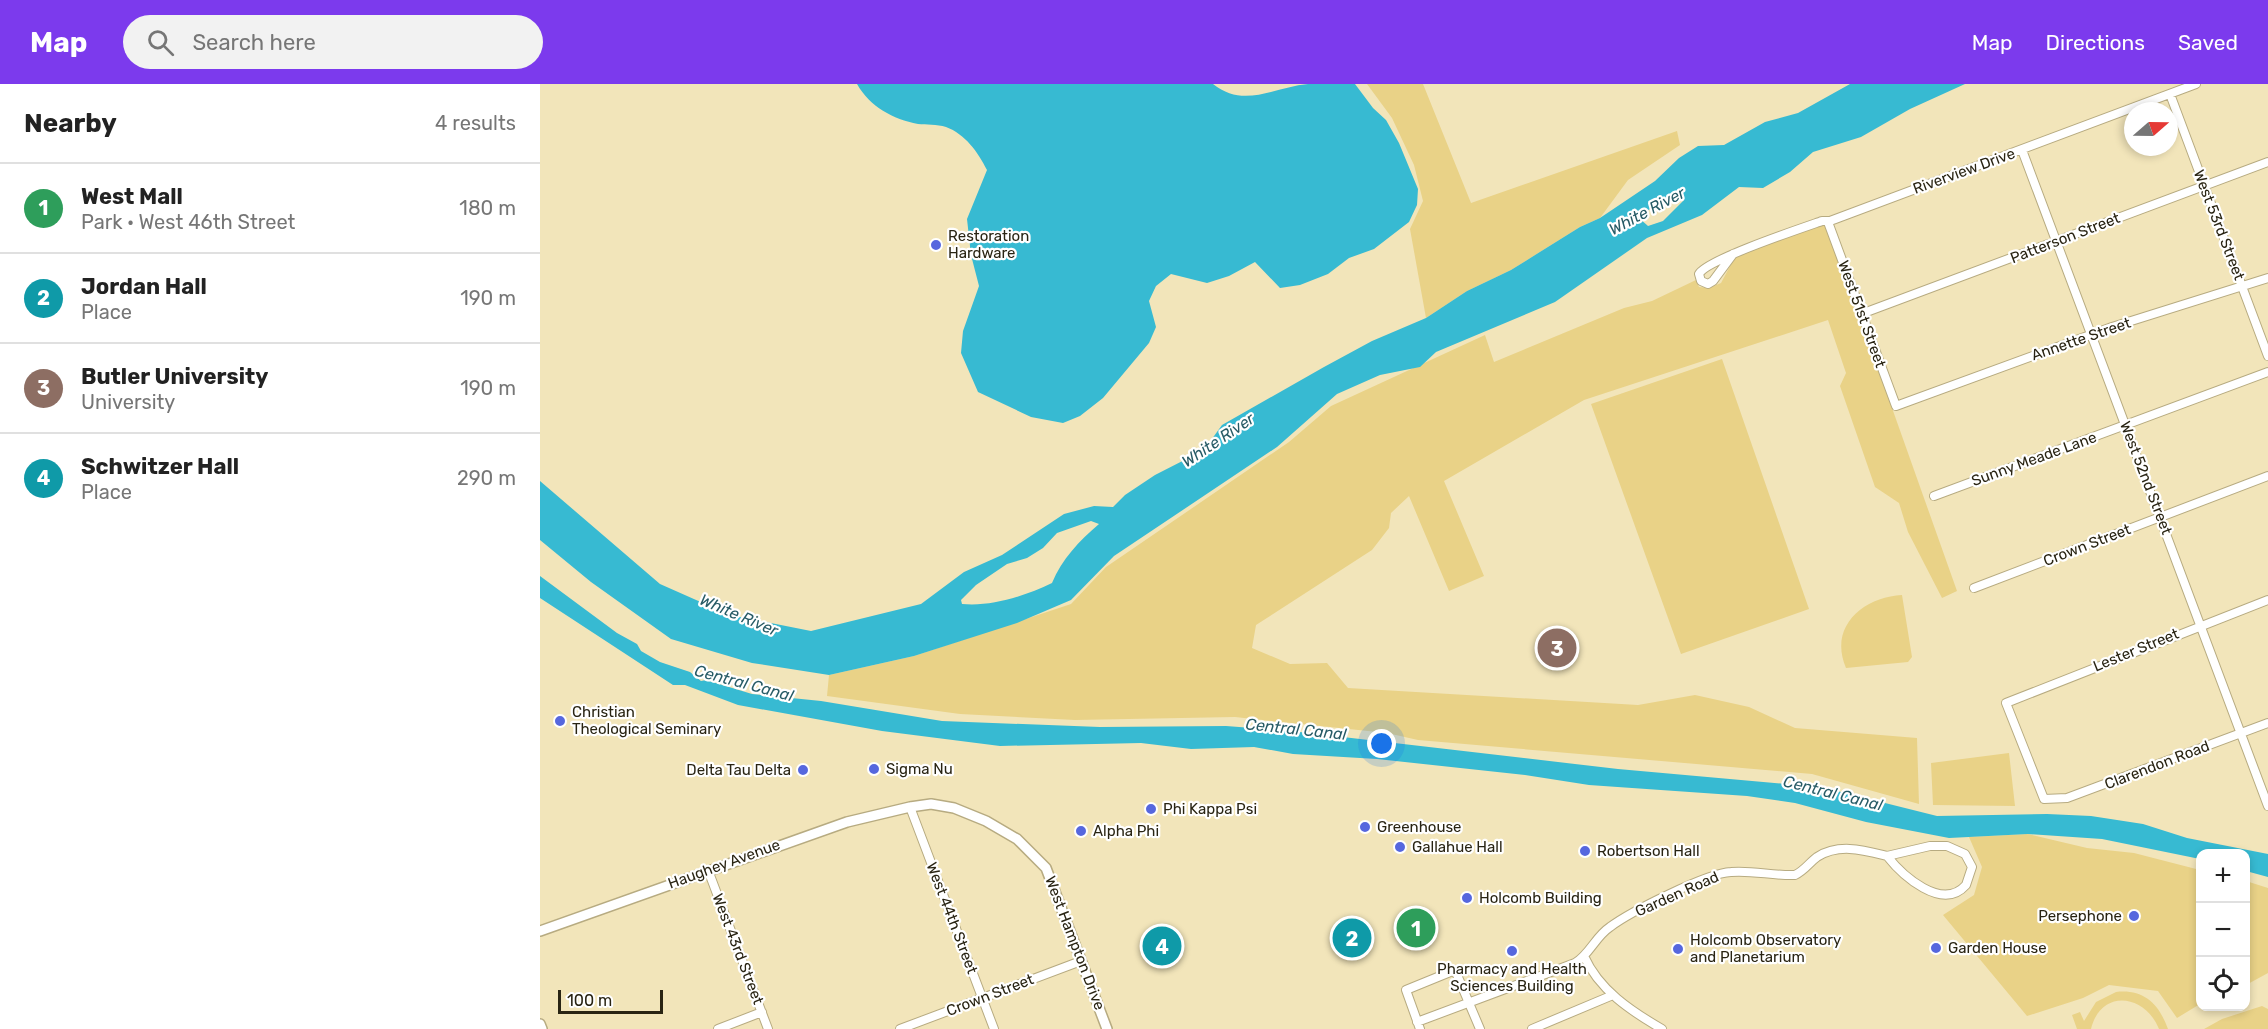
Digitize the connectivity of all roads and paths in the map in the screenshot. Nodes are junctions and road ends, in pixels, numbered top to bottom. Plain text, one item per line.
1 (2196, 84) edge
2 (2170, 94) junction
3 (2022, 150) junction
4 (2268, 162) edge
5 (2204, 186) junction
6 (1828, 222) junction
7 (2056, 241) junction
8 (1732, 254) junction
9 (2268, 278) edge
10 (2242, 287) junction
11 (1861, 314) junction
12 (2092, 334) junction
13 (2268, 356) edge
14 (2268, 372) edge
15 (1896, 405) joint
16 (2126, 425) junction
17 (2268, 476) edge
18 (1934, 496) dead end
19 (2160, 516) junction
20 (1974, 588) dead end
21 (2268, 600) edge
22 (2201, 625) junction
23 (2268, 723) edge
24 (2241, 733) junction
25 (2044, 799) joint
26 (2268, 806) edge
27 (910, 807) junction
28 (1887, 856) junction
29 (708, 870) junction
30 (540, 931) edge
31 (1584, 956) junction
32 (1081, 961) junction
33 (1613, 995) junction
34 (982, 997) junction
35 (1469, 1003) junction
36 (762, 1012) junction
37 (540, 1024) edge
38 (1419, 1026) edge
39 (542, 1029) edge
40 (718, 1029) edge
41 (768, 1029) edge
42 (900, 1029) edge
43 (994, 1029) edge
44 (1107, 1029) edge
45 (1480, 1029) edge
46 (1532, 1029) edge
47 (1662, 1029) edge

1 - 2 street, Riverview Drive
2 - 3 street, Riverview Drive
2 - 5 street, West 53rd Street
3 - 6 street, Riverview Drive
3 - 7 street, West 52nd Street
4 - 5 street, Patterson Street
5 - 7 street, Patterson Street
5 - 10 street, West 53rd Street
6 - 8 street, Riverview Drive
6 - 11 street, West 51st Street
7 - 11 street, Patterson Street
7 - 12 street, West 52nd Street
8 - 8 street, Riverview Drive
9 - 10 street, Annette Street
10 - 12 street, Annette Street
10 - 13 street, West 53rd Street
11 - 15 street, West 51st Street
12 - 15 street, Annette Street
12 - 16 street, West 52nd Street
14 - 16 street, Sunny Meade Lane
16 - 18 street, Sunny Meade Lane
16 - 19 street, West 52nd Street
17 - 19 street, Crown Street
19 - 20 street, Crown Street
19 - 22 street, West 52nd Street
21 - 22 street, Lester Street
22 - 24 street, West 52nd Street
22 - 25 street, Lester Street
23 - 24 street, Clarendon Road
24 - 25 street, Clarendon Road
24 - 26 street, West 52nd Street
27 - 29 street, Haughey Avenue
27 - 32 street, West Hampton Drive
27 - 34 street, West 44th Street
28 - 28 street, Garden Road
28 - 31 street, Garden Road
29 - 30 street, Haughey Avenue
29 - 36 street, West 43rd Street
31 - 33 street
31 - 35 street
32 - 34 street, Crown Street
32 - 44 street, West Hampton Drive
33 - 46 street
33 - 47 street
34 - 42 street, Crown Street
34 - 43 street, West 44th Street
35 - 38 street
35 - 38 street
35 - 45 street
36 - 40 street
36 - 41 street, West 43rd Street
37 - 39 street

